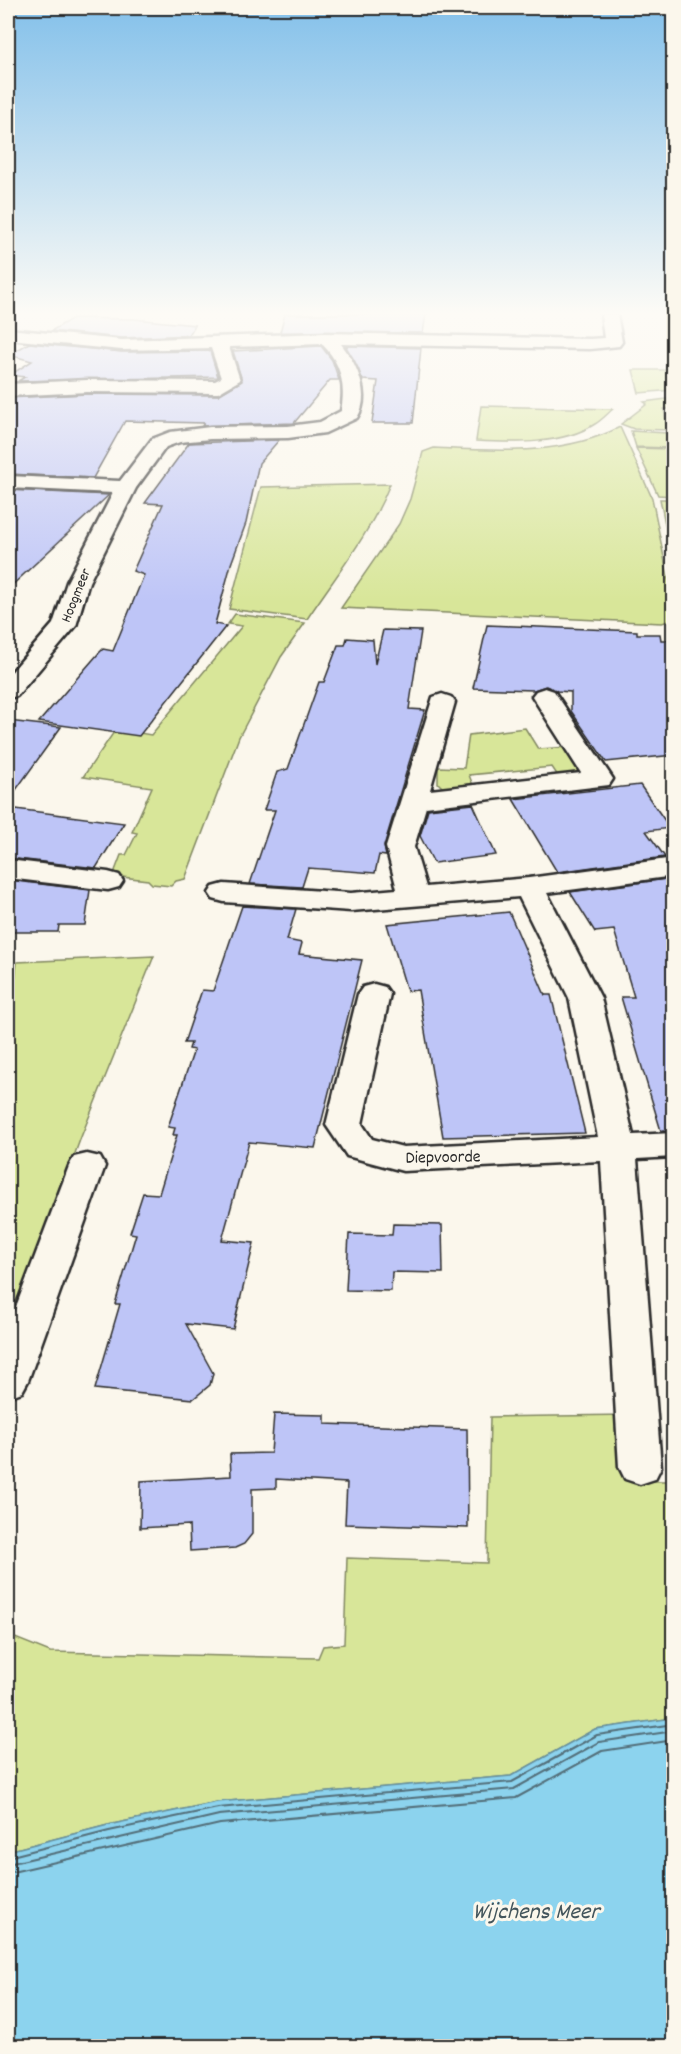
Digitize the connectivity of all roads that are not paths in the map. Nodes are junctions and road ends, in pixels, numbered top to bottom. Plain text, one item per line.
1 (351, 410) edge
2 (8, 482) edge
3 (126, 487) junction
4 (8, 691) edge
5 (545, 696) dead end
6 (442, 702) dead end
7 (414, 800) junction
8 (674, 867) edge
9 (8, 869) edge
10 (108, 881) dead end
11 (529, 887) junction
12 (224, 893) dead end
13 (414, 897) junction
14 (374, 994) dead end
15 (674, 1145) edge
16 (618, 1149) junction
17 (87, 1166) dead end
18 (8, 1381) edge
19 (640, 1467) dead end

1 - 3 street, Hoogmeer
2 - 3 street
3 - 4 street, Hoogmeer
5 - 7 street
6 - 7 street
7 - 13 street
8 - 11 street
9 - 10 street
11 - 13 street
11 - 16 street
12 - 13 street
14 - 16 street, Diepvoorde
15 - 16 street, Diepvoorde
16 - 19 street
17 - 18 street

